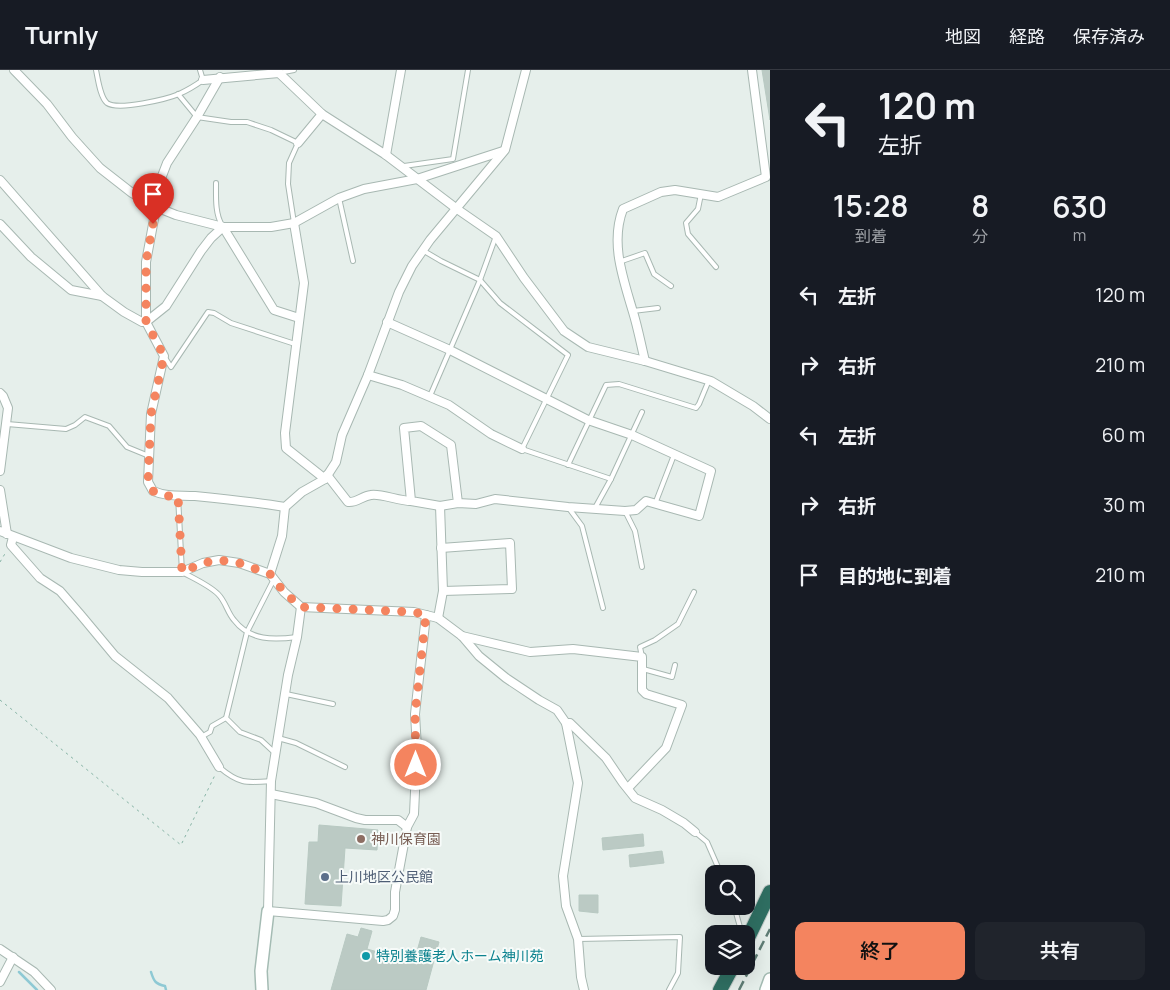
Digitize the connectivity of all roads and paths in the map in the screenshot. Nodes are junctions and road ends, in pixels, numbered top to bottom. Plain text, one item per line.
1 (14, 70) edge
2 (96, 70) edge
3 (200, 70) edge
4 (294, 70) edge
5 (402, 70) edge
6 (468, 70) edge
7 (526, 70) edge
8 (752, 70) edge
9 (278, 72) edge
10 (220, 77) junction
11 (203, 80) junction
12 (178, 94) junction
13 (322, 114) junction
14 (197, 117) junction
15 (298, 143) junction
16 (505, 150) junction
17 (386, 155) junction
18 (402, 166) junction
19 (417, 178) junction
20 (768, 178) edge
21 (0, 180) edge
22 (216, 183) dead end
23 (701, 194) junction
24 (339, 198) junction
25 (156, 207) junction
26 (457, 209) junction
27 (294, 223) junction
28 (0, 224) edge
29 (223, 227) junction
30 (496, 236) junction
31 (423, 250) junction
32 (353, 261) dead end
33 (620, 262) junction
34 (716, 267) dead end
35 (480, 280) junction
36 (671, 286) dead end
37 (102, 296) junction
38 (658, 308) dead end
39 (633, 311) junction
40 (299, 318) junction
41 (146, 322) junction
42 (388, 322) junction
43 (296, 345) junction
44 (450, 350) junction
45 (164, 356) junction
46 (645, 361) junction
47 (368, 375) junction
48 (709, 380) junction
49 (0, 393) edge
50 (430, 396) junction
51 (547, 400) junction
52 (642, 412) dead end
53 (770, 419) edge
54 (588, 420) junction
55 (7, 424) junction
56 (632, 435) junction
57 (522, 449) junction
58 (674, 454) junction
59 (148, 456) junction
60 (568, 465) junction
61 (0, 471) edge
62 (326, 477) junction
63 (612, 479) junction
64 (0, 490) edge
65 (178, 496) junction
66 (411, 501) junction
67 (458, 503) junction
68 (655, 504) junction
69 (440, 506) junction
70 (285, 507) junction
71 (568, 508) junction
72 (595, 508) junction
73 (625, 511) junction
74 (7, 534) edge
75 (11, 545) junction
76 (441, 548) junction
77 (0, 562) edge
78 (642, 568) dead end
79 (182, 572) junction
80 (272, 577) junction
81 (442, 591) junction
82 (694, 592) dead end
83 (301, 607) junction
84 (603, 608) dead end
85 (426, 615) junction
86 (438, 618) junction
87 (247, 632) junction
88 (462, 636) junction
89 (297, 638) junction
90 (642, 657) junction
91 (675, 665) dead end
92 (643, 670) junction
93 (286, 694) junction
94 (0, 700) edge
95 (332, 704) dead end
96 (226, 718) junction
97 (566, 722) junction
98 (201, 737) junction
99 (278, 738) junction
100 (276, 755) junction
101 (219, 767) junction
102 (345, 767) dead end
103 (271, 781) junction
104 (628, 788) junction
105 (271, 794) junction
106 (407, 827) junction
107 (695, 832) joint
108 (716, 865) edge
109 (770, 892) edge
110 (268, 912) junction
111 (754, 925) edge
112 (578, 939) junction
113 (0, 949) edge
114 (13, 957) junction
115 (728, 975) edge
116 (770, 979) edge
117 (0, 982) edge
118 (51, 990) edge
119 (262, 990) edge
120 (584, 990) edge
121 (669, 990) edge
122 (720, 990) edge
123 (766, 990) edge

1 - 25 street
2 - 12 lane
3 - 11 lane
4 - 9 lane
5 - 17 street
6 - 18 lane
7 - 16 street
8 - 20 street
9 - 10 street
9 - 13 street
10 - 11 street
10 - 14 street
11 - 12 lane
12 - 14 lane
13 - 15 street
13 - 17 street
14 - 15 lane
14 - 25 street
15 - 27 lane
16 - 19 street
16 - 26 street
17 - 18 street
18 - 19 street
19 - 24 street
19 - 26 street
20 - 23 street
21 - 37 street
22 - 29 lane
23 - 33 street
23 - 34 lane
24 - 27 street
24 - 32 lane
25 - 29 street
25 - 41 street
26 - 30 street
26 - 31 street
27 - 29 street
27 - 40 street
28 - 37 street
29 - 40 street
29 - 41 street
30 - 35 lane
30 - 46 street
31 - 35 lane
31 - 42 street
33 - 36 lane
33 - 39 street
35 - 44 lane
35 - 51 lane
37 - 41 street
38 - 39 lane
39 - 46 street
40 - 43 street
41 - 45 street
42 - 44 street
42 - 47 street
43 - 45 lane
43 - 62 street
44 - 50 lane
44 - 51 street
45 - 59 street
46 - 48 street
47 - 50 street
47 - 62 street
48 - 53 street
48 - 54 lane
49 - 55 street
50 - 57 street
51 - 54 street
51 - 57 lane
52 - 56 lane
54 - 56 street
54 - 60 lane
55 - 59 lane
55 - 61 street
56 - 58 street
56 - 63 lane
57 - 60 lane
58 - 68 lane
58 - 68 street
59 - 65 street
60 - 63 lane
62 - 66 street
62 - 70 street
63 - 72 lane
64 - 74 street
65 - 70 street
65 - 79 lane
66 - 67 street
66 - 69 street
67 - 69 street
67 - 71 street
68 - 73 street
69 - 76 street
70 - 80 street
71 - 72 street
71 - 84 lane
72 - 73 street
73 - 78 lane
74 - 75 street
74 - 79 street
75 - 77 path
75 - 98 street
76 - 81 street
76 - 81 street
79 - 80 street
79 - 87 lane
80 - 83 street
80 - 87 lane
81 - 86 street
82 - 90 lane
83 - 85 street
83 - 89 street
85 - 86 street
85 - 106 street
86 - 88 street
87 - 89 lane
87 - 96 lane
88 - 90 street
88 - 97 street
89 - 93 street
90 - 92 street
91 - 92 lane
92 - 104 street
93 - 95 lane
93 - 99 street
94 - 101 path
96 - 98 lane
96 - 100 lane
97 - 104 street
97 - 112 street
98 - 101 street
99 - 100 street
99 - 102 lane
100 - 103 street
101 - 103 lane
103 - 105 street
104 - 107 street
105 - 106 street
105 - 110 street
106 - 110 street
107 - 108 lane
109 - 111 highway
110 - 119 street
112 - 120 street
112 - 121 lane
113 - 114 street
114 - 117 street
114 - 118 street
115 - 122 highway
116 - 123 street

